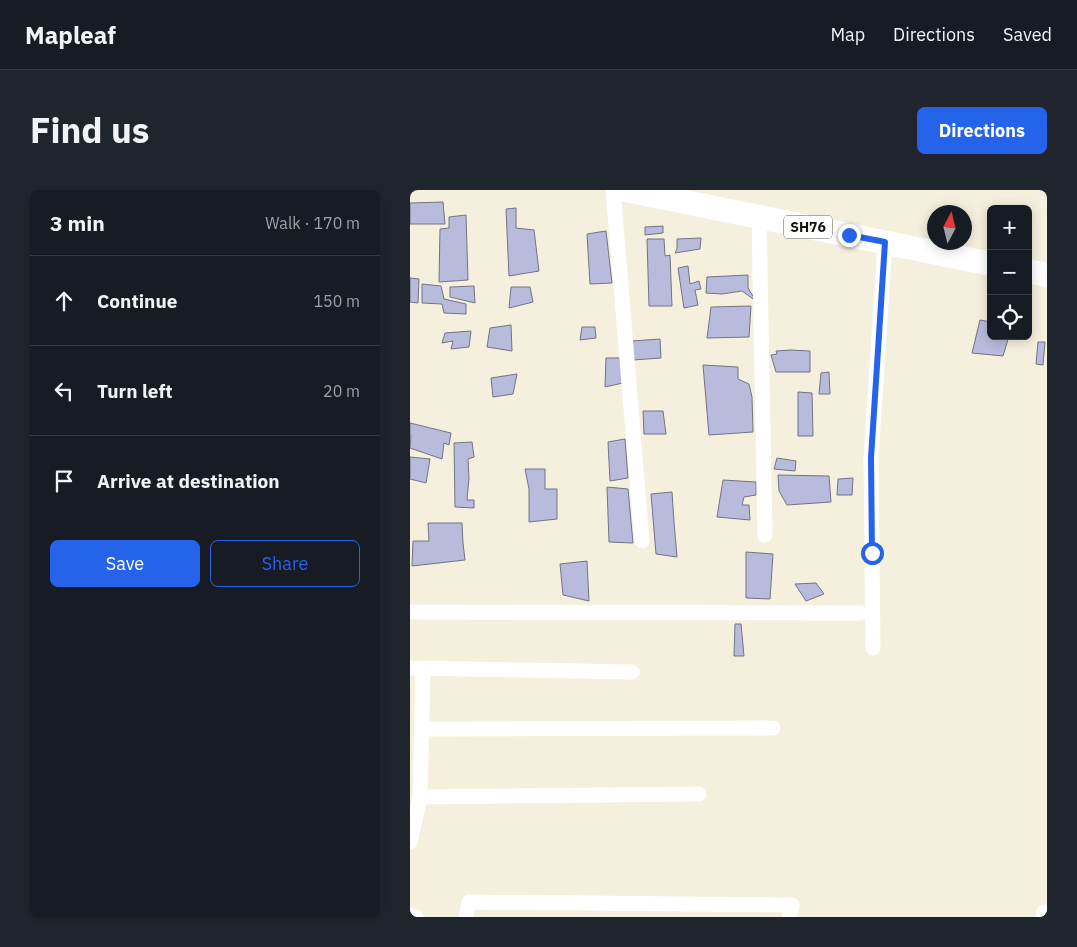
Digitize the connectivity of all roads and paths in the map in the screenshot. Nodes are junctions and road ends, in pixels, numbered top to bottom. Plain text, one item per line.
1 (613, 190) edge
2 (626, 190) edge
3 (759, 217) junction
4 (885, 242) junction
5 (987, 263) edge
6 (1032, 272) edge
7 (1047, 275) edge
8 (765, 535) dead end
9 (642, 542) dead end
10 (410, 612) edge
11 (860, 613) dead end
12 (873, 648) dead end
13 (417, 668) edge
14 (632, 672) dead end
15 (774, 728) dead end
16 (422, 729) junction
17 (699, 794) dead end
18 (420, 797) junction
19 (410, 842) edge
20 (1047, 913) edge
21 (410, 915) edge
22 (416, 917) edge
23 (466, 917) edge
24 (789, 917) edge
25 (1043, 917) edge

1 - 9 street
2 - 3 main road, SH76
3 - 4 main road, SH76
3 - 8 street
4 - 5 main road, SH76
4 - 12 street
6 - 7 main road
10 - 11 street
13 - 14 street
13 - 16 street
15 - 16 street
16 - 18 street
17 - 18 street
18 - 19 street
20 - 25 street
21 - 22 street
23 - 24 street

